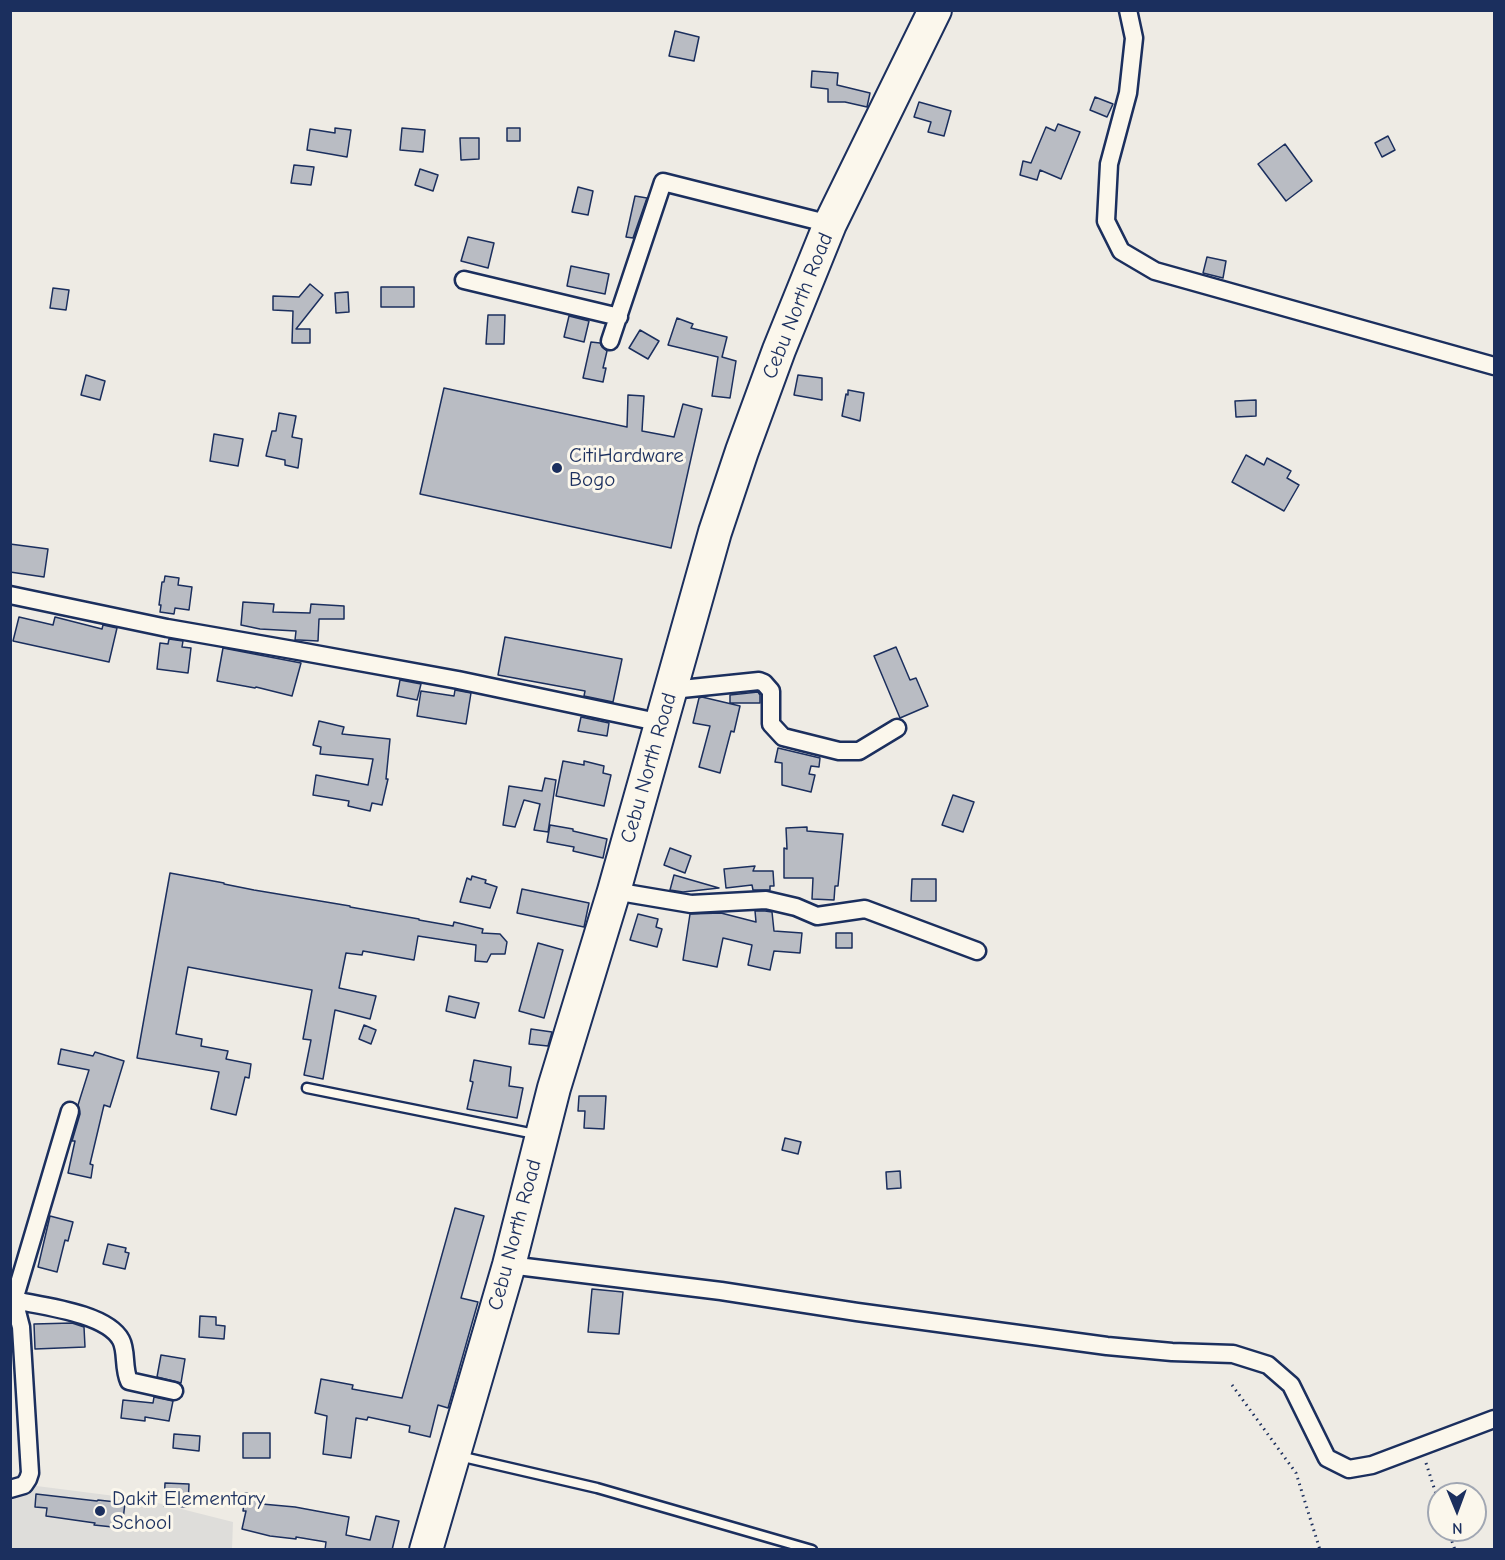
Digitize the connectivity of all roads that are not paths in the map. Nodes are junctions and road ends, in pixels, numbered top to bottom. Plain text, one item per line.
1 (935, 10) edge
2 (1128, 10) edge
3 (830, 224) junction
4 (464, 280) dead end
5 (619, 317) junction
6 (610, 341) dead end
7 (1494, 366) edge
8 (10, 595) edge
9 (672, 690) junction
10 (662, 723) junction
11 (897, 728) dead end
12 (614, 891) junction
13 (977, 951) dead end
14 (307, 1088) dead end
15 (70, 1111) dead end
16 (542, 1135) junction
17 (509, 1265) junction
18 (12, 1300) edge
19 (174, 1391) dead end
20 (1494, 1419) edge
21 (453, 1455) junction
22 (10, 1489) edge
23 (426, 1550) edge
24 (812, 1550) edge

1 - 3 highway, Cebu North Road
2 - 7 street
3 - 5 street
3 - 9 highway, Cebu North Road
4 - 5 street
5 - 6 street
8 - 10 street
9 - 10 highway, Cebu North Road
9 - 11 street
10 - 12 highway, Cebu North Road
12 - 13 street
12 - 16 highway, Cebu North Road
14 - 16 lane
15 - 18 street
16 - 17 highway, Cebu North Road
17 - 20 street
17 - 21 highway, Cebu North Road
18 - 19 street
18 - 22 street
21 - 23 highway, Cebu North Road
21 - 24 lane

